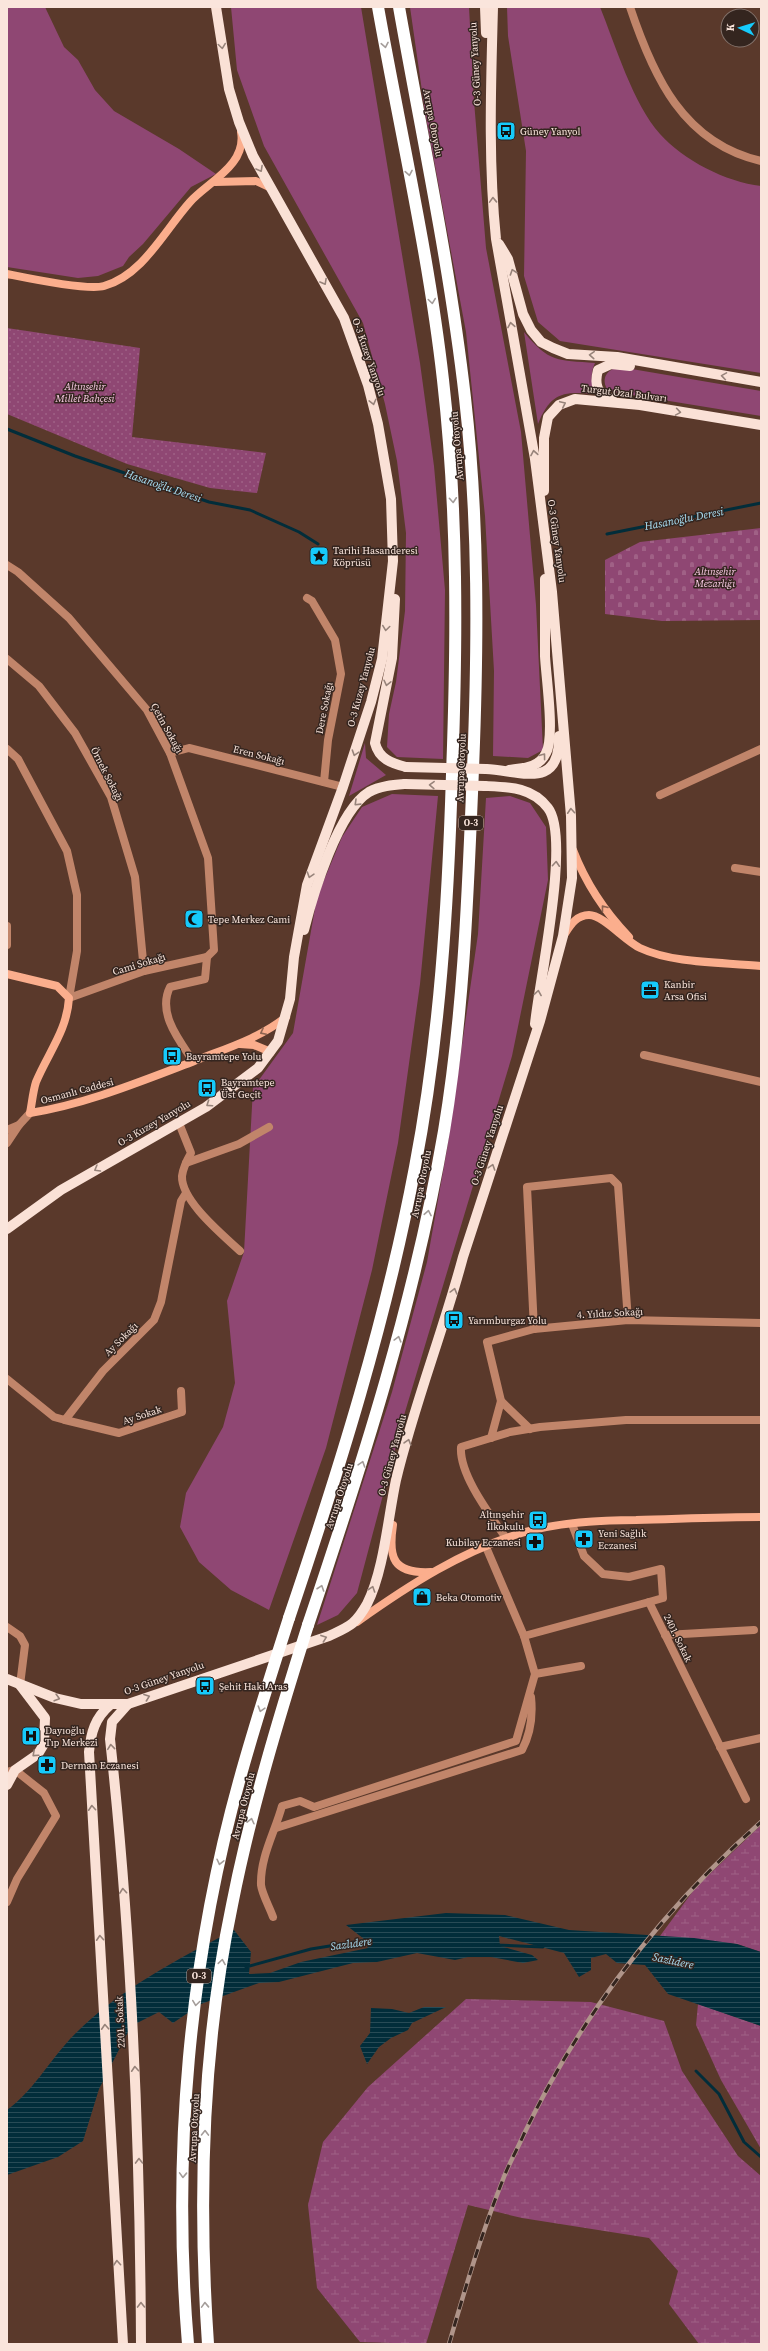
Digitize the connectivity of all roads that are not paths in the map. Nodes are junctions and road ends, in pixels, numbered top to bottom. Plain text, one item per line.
1 (216, 7) edge
2 (378, 7) edge
3 (399, 7) edge
4 (485, 7) edge
5 (493, 7) edge
6 (630, 7) edge
7 (490, 119) junction
8 (239, 122) junction
9 (761, 160) edge
10 (216, 182) junction
11 (271, 188) junction
12 (496, 239) junction
13 (7, 274) edge
14 (686, 370) junction
15 (761, 382) edge
16 (640, 405) junction
17 (761, 425) edge
18 (545, 547) junction
19 (393, 561) junction
20 (7, 565) edge
21 (552, 592) junction
22 (307, 598) dead end
23 (7, 659) edge
24 (761, 749) edge
25 (7, 750) edge
26 (170, 752) junction
27 (509, 770) junction
28 (324, 782) junction
29 (344, 787) junction
30 (660, 795) dead end
31 (572, 850) junction
32 (735, 868) dead end
33 (761, 872) edge
34 (7, 926) edge
35 (563, 936) junction
36 (7, 945) edge
37 (640, 948) junction
38 (207, 957) junction
39 (761, 966) edge
40 (144, 971) junction
41 (7, 974) edge
42 (69, 998) junction
43 (290, 999) junction
44 (286, 1017) junction
45 (239, 1044) junction
46 (532, 1045) junction
47 (270, 1052) junction
48 (644, 1055) dead end
49 (193, 1062) junction
50 (761, 1082) edge
51 (30, 1113) junction
52 (179, 1123) junction
53 (19, 1125) junction
54 (269, 1127) dead end
55 (7, 1130) edge
56 (7, 1143) edge
57 (186, 1163) junction
58 (186, 1193) junction
59 (7, 1229) edge
60 (240, 1251) dead end
61 (628, 1320) junction
62 (761, 1323) edge
63 (534, 1329) junction
64 (7, 1380) edge
65 (180, 1391) dead end
66 (501, 1401) junction
67 (65, 1420) junction
68 (761, 1420) edge
69 (530, 1429) junction
70 (491, 1438) junction
71 (397, 1479) junction
72 (761, 1517) edge
73 (572, 1524) junction
74 (506, 1538) junction
75 (486, 1547) junction
76 (432, 1572) junction
77 (649, 1602) junction
78 (355, 1624) junction
79 (7, 1628) edge
80 (754, 1630) dead end
81 (665, 1635) junction
82 (524, 1636) junction
83 (581, 1666) dead end
84 (535, 1674) junction
85 (7, 1679) edge
86 (20, 1685) junction
87 (531, 1692) junction
88 (128, 1704) junction
89 (110, 1705) junction
90 (761, 1738) edge
91 (720, 1747) junction
92 (11, 1771) edge
93 (7, 1785) edge
94 (746, 1799) dead end
95 (276, 1828) junction
96 (7, 1902) edge
97 (273, 1917) dead end
98 (123, 2344) edge
99 (142, 2344) edge
100 (188, 2344) edge
101 (208, 2344) edge

1 -> 8 main road, O-3 Kuzey Yanyolu
2 -> 100 highway, Avrupa Otoyolu / O-3, bridge
101 -> 3 highway, Avrupa Otoyolu / O-3, bridge
4 - 7 main road, O-3 Güney Yanyolu
5 - 7 main road
6 - 9 street
12 -> 7 main road, O-3 Güney Yanyolu
8 - 10 main road
8 -> 11 main road, O-3 Kuzey Yanyolu
10 - 11 main road
10 - 13 main road
11 -> 19 main road, O-3 Kuzey Yanyolu
14 -> 12 main road
18 -> 12 main road, O-3 Güney Yanyolu
15 -> 14 main road
14 - 16 main road
16 -> 17 main road, Turgut Özal Bulvarı
18 -> 16 main road, Turgut Özal Bulvarı
18 - 21 main road, O-3 Güney Yanyolu
27 -> 18 main road
19 -> 27 main road, bridge
19 -> 29 main road, O-3 Kuzey Yanyolu
20 - 26 street, Çetin Sokağı
21 - 27 main road
31 -> 21 main road, O-3 Güney Yanyolu
22 - 28 street, Dere Sokağı
23 - 40 street, Örnek Sokağı
24 - 30 street
25 - 42 street
26 - 28 street, Eren Sokağı
26 - 38 street, Çetin Sokağı
28 - 29 street, Eren Sokağı
29 -> 43 main road, O-3 Kuzey Yanyolu
31 - 35 main road, O-3 Güney Yanyolu
37 -> 31 main road
32 - 33 street
34 - 36 street
35 - 37 main road
35 - 46 main road, O-3 Güney Yanyolu
37 - 39 main road
38 - 40 street, Cami Sokağı
38 - 49 street
40 - 42 street, Cami Sokağı
41 - 42 main road
42 - 51 main road, Osmanlı Caddesi
43 - 44 main road, O-3 Kuzey Yanyolu
46 -> 43 main road, bridge
44 -> 45 main road, Osmanlı Caddesi
44 - 47 main road, O-3 Kuzey Yanyolu
45 - 47 main road
45 - 49 main road, Osmanlı Caddesi
71 -> 46 main road, O-3 Güney Yanyolu
47 -> 52 main road, O-3 Kuzey Yanyolu
48 - 50 street
49 - 51 main road, Osmanlı Caddesi
51 - 53 street
52 - 57 street
52 -> 59 main road, O-3 Kuzey Yanyolu
53 - 55 street
53 - 56 street
54 - 57 street
57 - 58 street
58 - 60 street
58 - 67 street, Ay Sokağı
61 - 62 street, 4. Yıldız Sokağı
61 - 63 street, 4. Yıldız Sokağı
61 - 63 street
63 - 66 street, 4. Yıldız Sokağı
64 - 67 street
65 - 67 street, Ay Sokak
66 - 69 street
66 - 70 street
68 - 69 street
69 - 70 street
70 - 74 street
71 - 76 main road
78 -> 71 main road, O-3 Güney Yanyolu
72 - 73 main road
73 - 74 main road
73 - 77 street
74 - 75 main road
75 - 76 main road
75 - 82 street
76 - 78 main road
77 - 81 street, 2401. Sokak
77 - 82 street
88 -> 78 main road, O-3 Güney Yanyolu
79 - 86 street
80 - 81 street
81 - 91 street, 2401. Sokak
82 - 84 street
83 - 84 street
84 - 87 street
85 - 86 main road
86 -> 89 main road
86 -> 92 main road
87 - 95 street
87 - 95 street
88 - 89 main road, O-3 Güney Yanyolu
99 -> 88 main road, 2201. Sokak
98 -> 89 main road, 2201. Sokak
90 - 91 street
91 - 94 street, 2401. Sokak
92 - 93 main road
92 - 96 street
95 - 97 street

